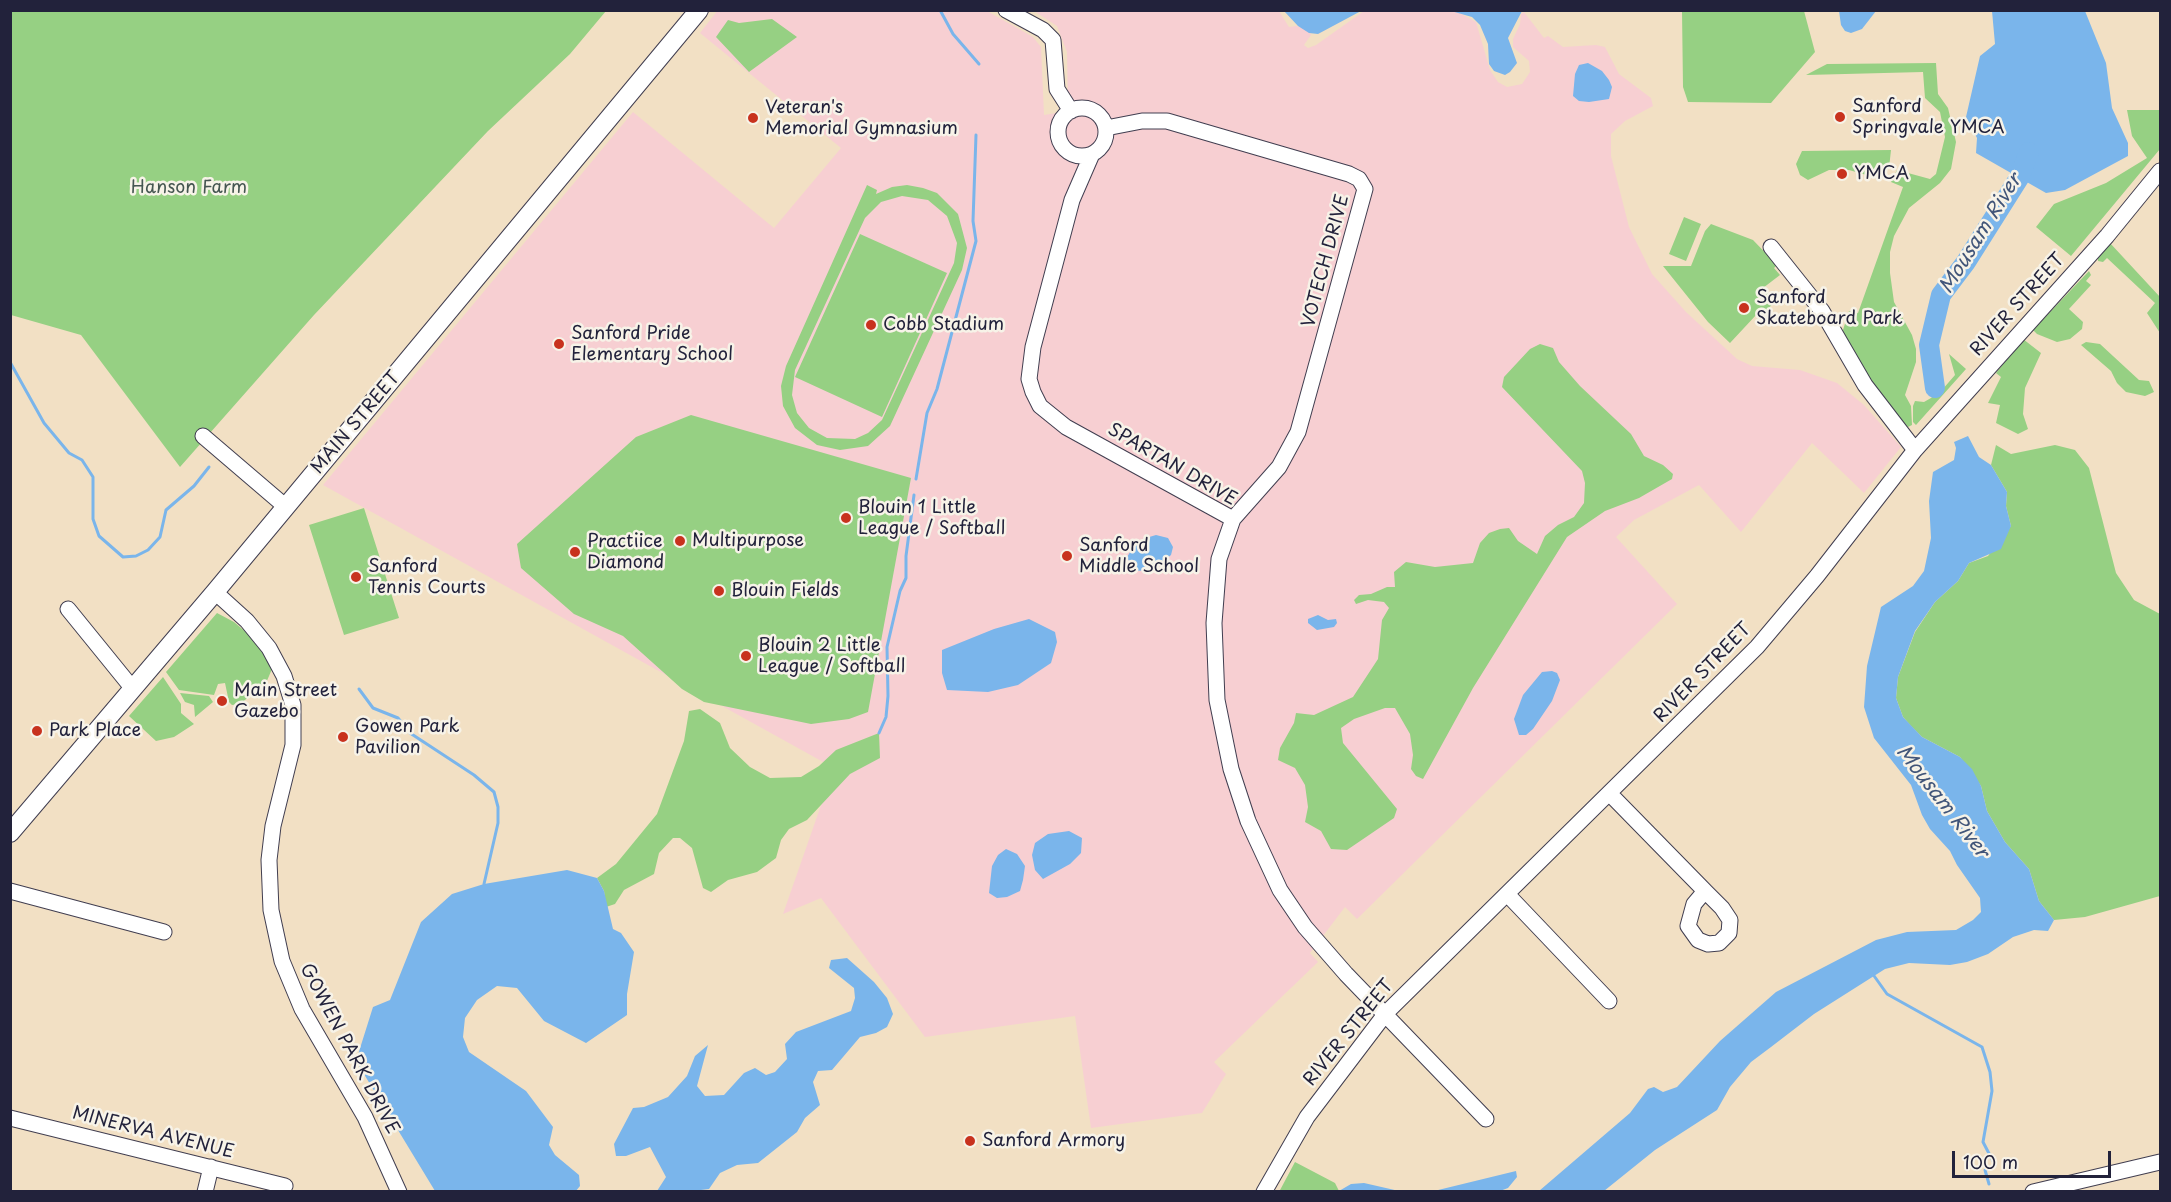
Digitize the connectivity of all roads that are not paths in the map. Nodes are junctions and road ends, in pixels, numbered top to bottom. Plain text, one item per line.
1 (699, 10) edge
2 (1006, 10) edge
3 (1071, 111) junction
4 (1106, 128) junction
5 (1092, 154) junction
6 (2160, 171) edge
7 (1771, 247) dead end
8 (203, 436) dead end
9 (1915, 450) junction
10 (286, 507) junction
11 (1233, 519) junction
12 (215, 592) junction
13 (68, 609) dead end
14 (133, 689) junction
15 (1610, 794) junction
16 (10, 833) edge
17 (10, 891) edge
18 (1705, 891) dead end
19 (1507, 894) junction
20 (164, 932) dead end
21 (1609, 1001) dead end
22 (1386, 1013) junction
23 (10, 1118) edge
24 (1486, 1119) dead end
25 (2160, 1162) edge
26 (211, 1167) junction
27 (285, 1186) dead end
28 (204, 1191) edge
29 (399, 1191) edge
30 (1264, 1191) edge
31 (2033, 1191) edge

1 - 10 main road, MAIN STREET
2 - 3 street
3 - 4 street
3 - 5 street
4 - 5 street
4 - 11 street, VOTECH DRIVE
5 - 11 street, SPARTAN DRIVE
6 - 9 street, RIVER STREET
7 - 9 street
8 - 10 street
9 - 15 street, RIVER STREET
10 - 12 main road, MAIN STREET
11 - 22 street, SPARTAN DRIVE
12 - 14 main road, MAIN STREET
12 - 29 street, GOWEN PARK DRIVE
13 - 14 street
14 - 16 main road, MAIN STREET
15 - 18 street
15 - 19 street, RIVER STREET
17 - 20 street
19 - 21 street
19 - 22 street, RIVER STREET
22 - 24 street, SPARTAN DRIVE
22 - 30 street, RIVER STREET
23 - 26 street, MINERVA AVENUE
25 - 31 street
26 - 27 street, MINERVA AVENUE
26 - 28 street

